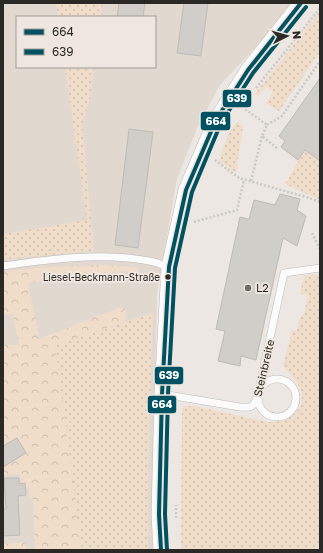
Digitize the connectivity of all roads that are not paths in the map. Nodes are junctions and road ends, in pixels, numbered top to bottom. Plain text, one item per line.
1 (300, 3) edge
2 (3, 266) edge
3 (169, 267) junction
4 (320, 268) edge
5 (259, 393) junction
6 (162, 394) junction
7 (160, 550) edge

1 - 3 street
2 - 3 lane
3 - 6 street
4 - 5 lane, Steinbreite
5 - 5 lane
5 - 6 lane, Steinbreite
6 - 7 street

